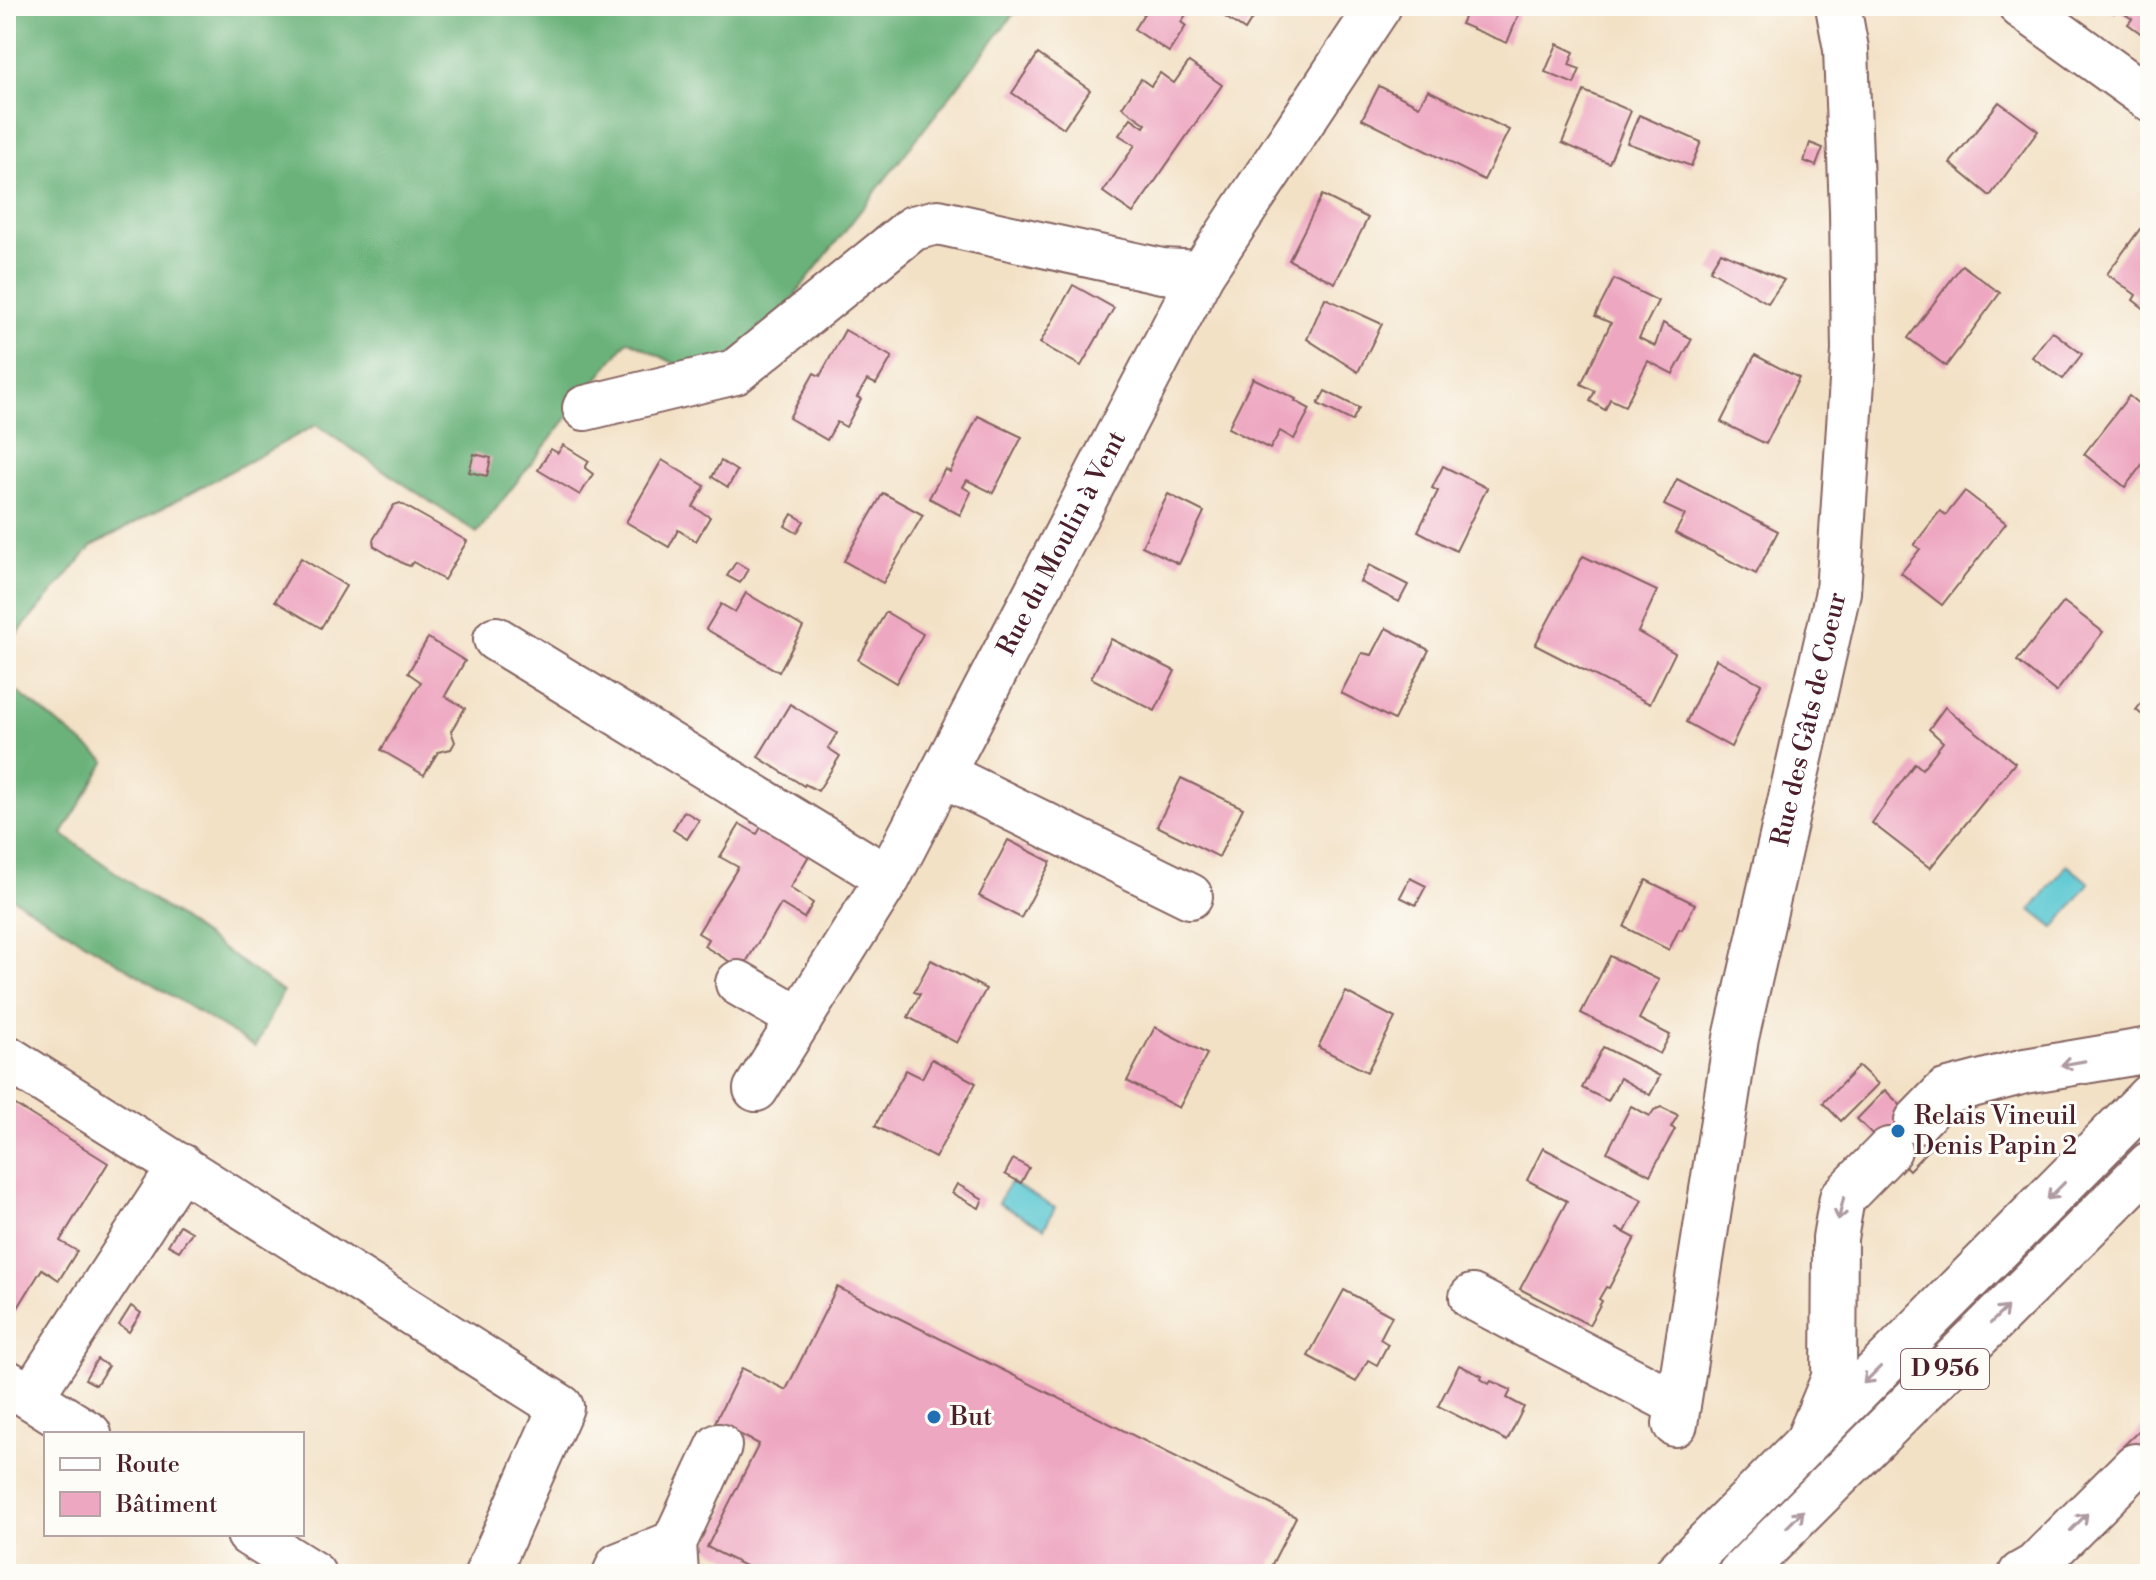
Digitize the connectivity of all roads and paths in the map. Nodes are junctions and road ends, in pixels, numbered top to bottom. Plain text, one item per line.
1 (1379, 6) edge
2 (1838, 6) edge
3 (2021, 6) edge
4 (2150, 99) edge
5 (1202, 273) junction
6 (585, 408) dead end
7 (496, 639) dead end
8 (942, 774) junction
9 (888, 878) junction
10 (1190, 896) dead end
11 (738, 983) dead end
12 (800, 1019) junction
13 (2150, 1050) edge
14 (6, 1057) edge
15 (756, 1089) dead end
16 (2150, 1096) edge
17 (2150, 1164) edge
18 (181, 1166) junction
19 (1472, 1297) dead end
20 (18, 1390) edge
21 (86, 1432) edge
22 (1808, 1440) junction
23 (719, 1446) dead end
24 (2135, 1466) dead end
25 (252, 1536) edge
26 (675, 1558) edge
27 (313, 1574) edge
28 (487, 1574) edge
29 (615, 1574) edge
30 (1676, 1574) edge
31 (1740, 1574) edge
32 (2021, 1574) edge

1 - 5 main road, Rue du Moulin à Vent
2 - 19 main road, Rue des Gâts de Coeur
3 - 4 main road
5 - 6 main road
5 - 8 main road, Rue du Moulin à Vent
7 - 9 main road
8 - 9 main road, Rue du Moulin à Vent
8 - 10 main road
9 - 12 main road, Rue du Moulin à Vent
11 - 12 main road
12 - 15 main road, Rue du Moulin à Vent
13 -> 22 main road
14 - 18 main road
16 -> 22 main road, D 956
31 -> 17 main road, D 956
18 - 20 main road
18 - 28 main road
20 - 21 main road
22 - 30 main road, D 956
23 - 26 main road
32 -> 24 main road
25 - 27 main road
26 - 29 main road

